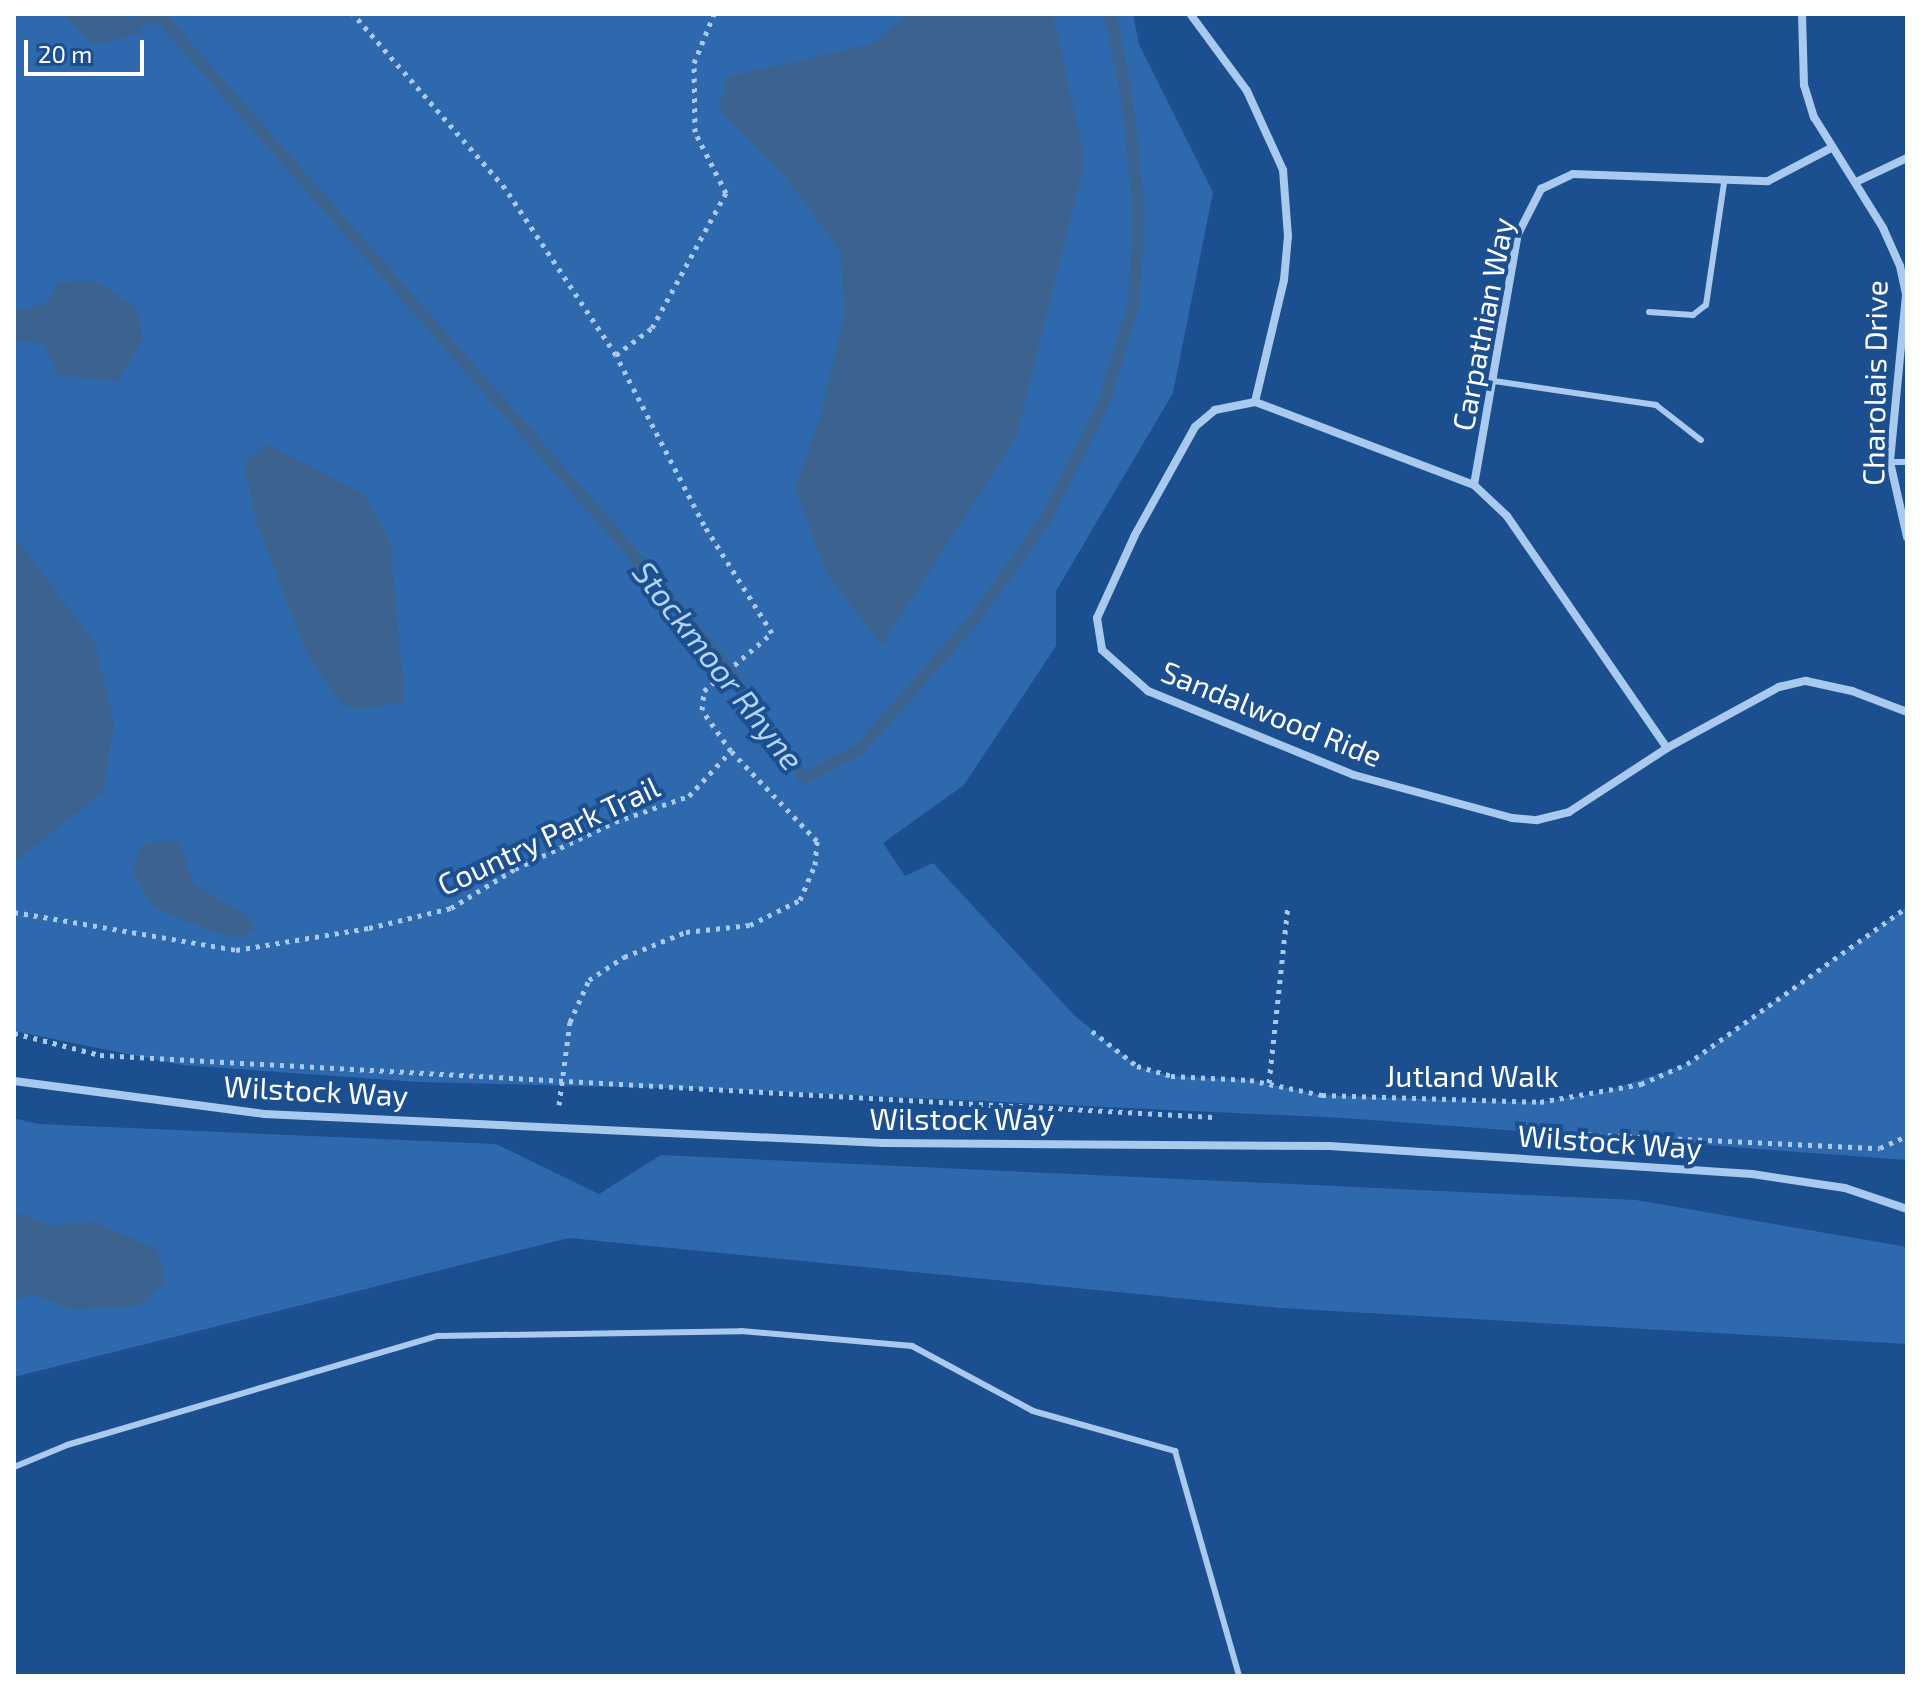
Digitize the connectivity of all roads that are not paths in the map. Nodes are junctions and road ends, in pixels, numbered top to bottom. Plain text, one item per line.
1 (1802, 14) edge
2 (1191, 15) edge
3 (1831, 148) junction
4 (1907, 158) edge
5 (1856, 182) junction
6 (1724, 183) junction
7 (1649, 312) dead end
8 (1494, 381) junction
9 (1255, 402) junction
10 (1701, 440) dead end
11 (1890, 462) junction
12 (1907, 462) edge
13 (1474, 485) junction
14 (1907, 537) edge
15 (1907, 712) edge
16 (1667, 748) junction
17 (14, 1081) edge
18 (1907, 1209) edge
19 (14, 1467) edge
20 (1239, 1676) edge

1 - 3 street, Charolais Drive
2 - 9 street
3 - 5 street, Charolais Drive
3 - 6 street, Carpathian Way
4 - 5 street
5 - 11 street, Charolais Drive
6 - 7 lane
6 - 8 street, Carpathian Way
8 - 10 lane
8 - 13 street, Carpathian Way
9 - 13 street
9 - 16 street, Sandalwood Ride
11 - 12 lane
11 - 14 street, Charolais Drive
13 - 16 street
15 - 16 street, Sandalwood Ride
17 - 18 street, Wilstock Way
19 - 20 lane

